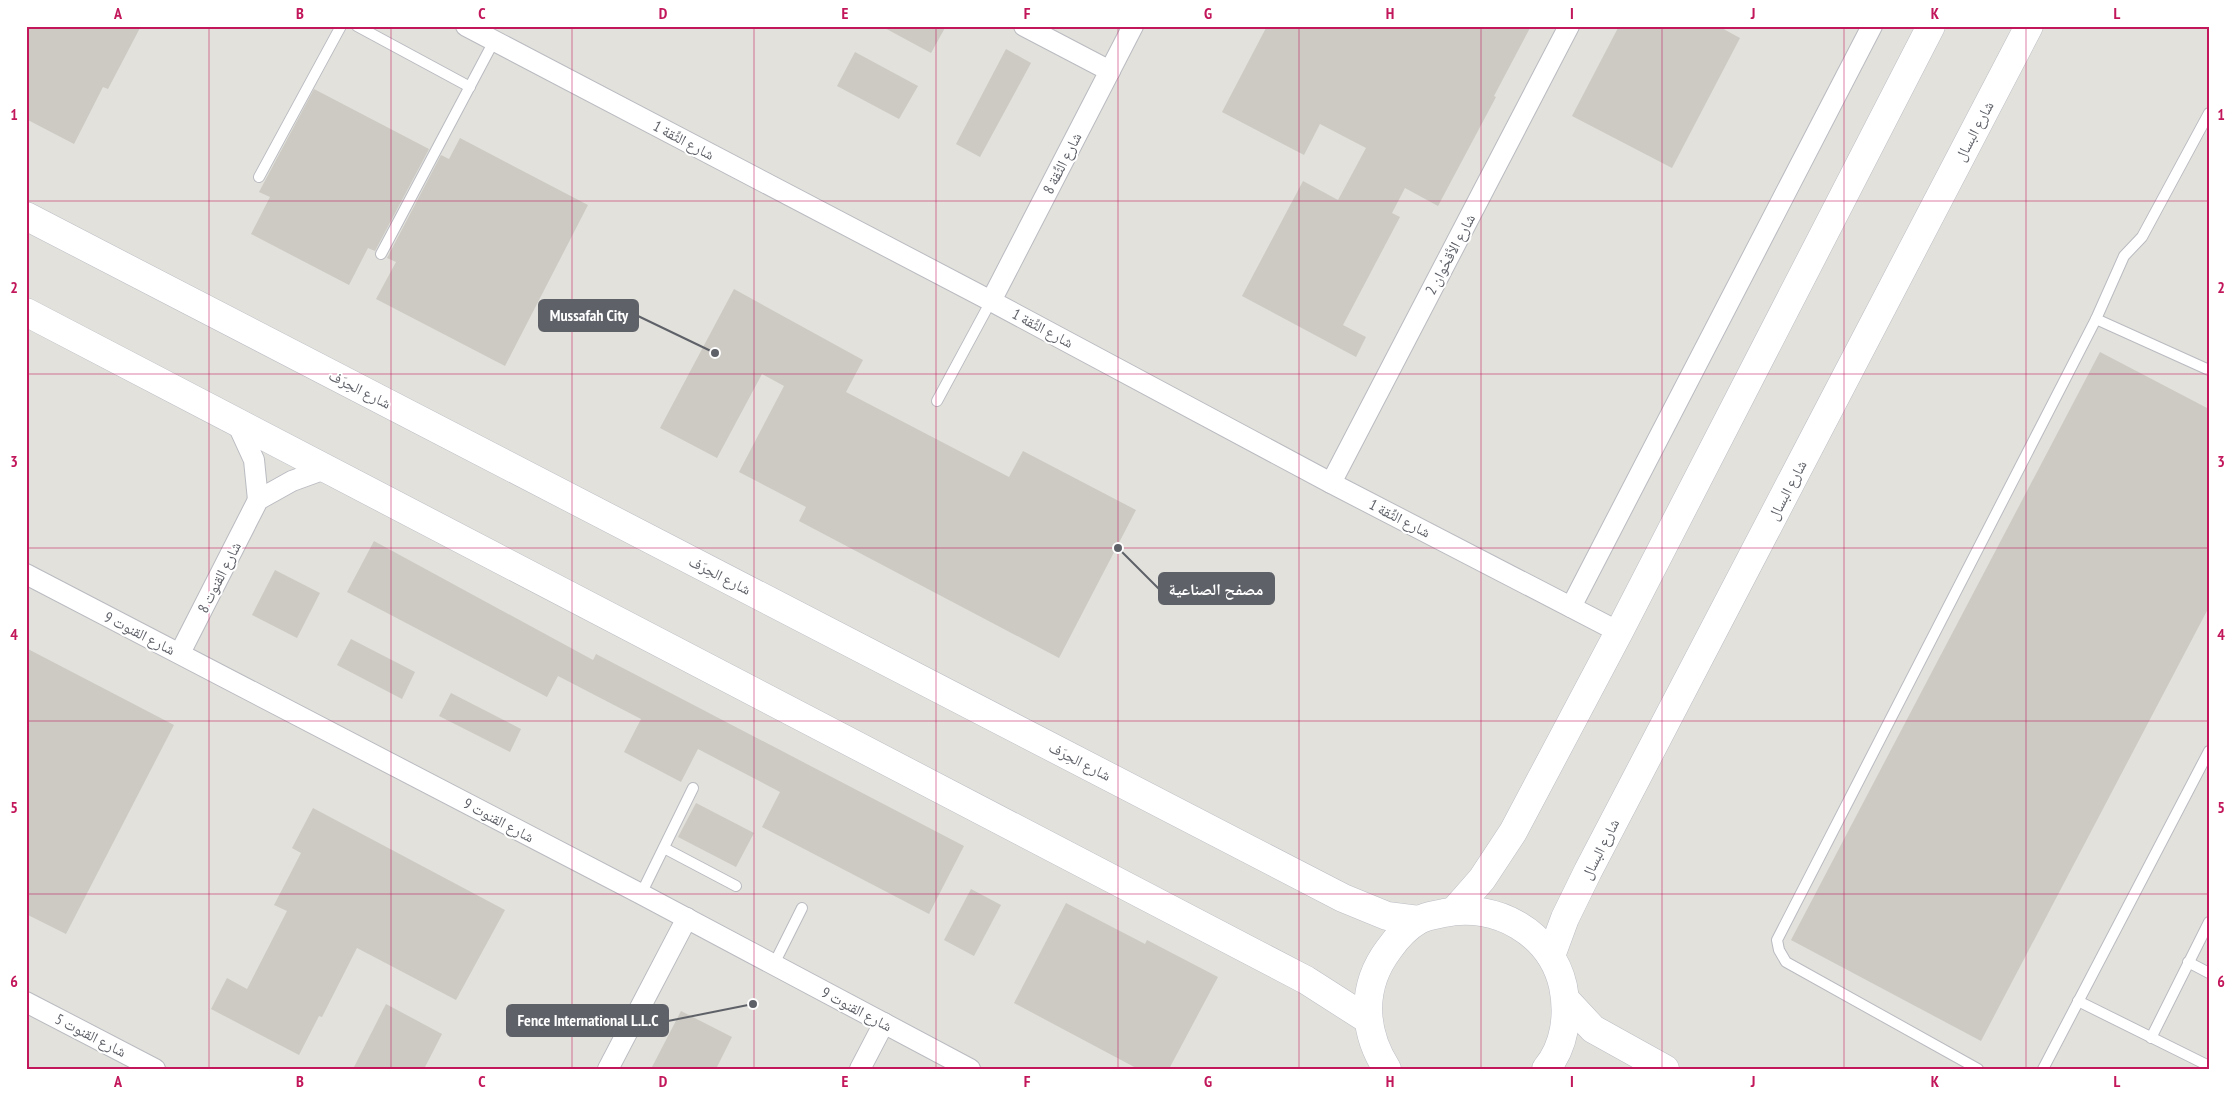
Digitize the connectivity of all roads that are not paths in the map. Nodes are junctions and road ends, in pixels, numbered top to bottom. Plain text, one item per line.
1 (341, 26) edge
2 (357, 26) edge
3 (466, 26) edge
4 (1024, 26) edge
5 (1133, 26) edge
6 (1569, 26) edge
7 (1872, 26) edge
8 (1931, 26) edge
9 (2029, 26) edge
10 (494, 41) junction
11 (1110, 71) junction
12 (470, 86) junction
13 (2209, 113) edge
14 (259, 178) dead end
15 (26, 216) edge
16 (381, 254) dead end
17 (991, 301) junction
18 (26, 312) edge
19 (2096, 319) junction
20 (2209, 370) edge
21 (937, 401) dead end
22 (238, 423) junction
23 (325, 469) junction
24 (1331, 483) junction
25 (258, 500) junction
26 (27, 577) edge
27 (1571, 607) junction
28 (1619, 632) junction
29 (180, 653) junction
30 (2209, 751) edge
31 (693, 788) dead end
32 (664, 848) junction
33 (736, 886) dead end
34 (641, 894) junction
35 (802, 908) dead end
36 (1454, 911) junction
37 (687, 918) junction
38 (1419, 920) junction
39 (2209, 922) edge
40 (1551, 956) junction
41 (2188, 962) junction
42 (774, 964) junction
43 (2209, 973) edge
44 (1566, 1000) junction
45 (2078, 1001) junction
46 (26, 1002) edge
47 (1367, 1019) junction
48 (884, 1023) junction
49 (2151, 1038) junction
50 (2209, 1066) edge
51 (155, 1069) edge
52 (608, 1069) edge
53 (860, 1069) edge
54 (970, 1069) edge
55 (1387, 1069) edge
56 (1546, 1069) edge
57 (1665, 1069) edge
58 (1978, 1069) edge
59 (2043, 1069) edge

1 - 14 lane
2 - 12 lane
3 - 10 street, شارع الثِّقة 1
4 - 11 street
5 - 11 street, شارع الثِّقة 8
6 - 24 street, شارع الأقحُوان 2
7 - 27 street
8 - 28 street
9 - 40 street, شارع البسال
10 - 12 lane
10 - 17 street, شارع الثِّقة 1
11 - 17 street, شارع الثِّقة 8
12 - 16 lane
13 - 19 lane
15 - 38 street, شارع الحِرَف
17 - 21 lane
17 - 24 street, شارع الثِّقة 1
18 - 22 street
19 - 20 lane
19 - 58 lane
22 - 23 street
22 - 25 street
23 - 25 street
23 - 47 street
24 - 27 street, شارع الثِّقة 1
25 - 29 street, شارع القنوت 8
26 - 29 street, شارع القنوت 9
27 - 28 street, شارع الثِّقة 1
28 - 36 street
29 - 34 street, شارع القنوت 9
30 - 45 lane
31 - 32 lane
32 - 33 lane
32 - 34 lane
34 - 37 street, شارع القنوت 9
35 - 42 lane
36 - 38 street
36 - 40 street
37 - 42 street, شارع القنوت 9
37 - 52 street
38 - 47 street
39 - 41 lane
40 - 44 street
41 - 43 lane
41 - 49 lane
42 - 48 street, شارع القنوت 9
44 - 56 street
44 - 57 street
45 - 49 lane
45 - 59 lane
46 - 51 street, شارع القنوت 5
47 - 55 street
48 - 53 street
48 - 54 street, شارع القنوت 9
49 - 50 lane

